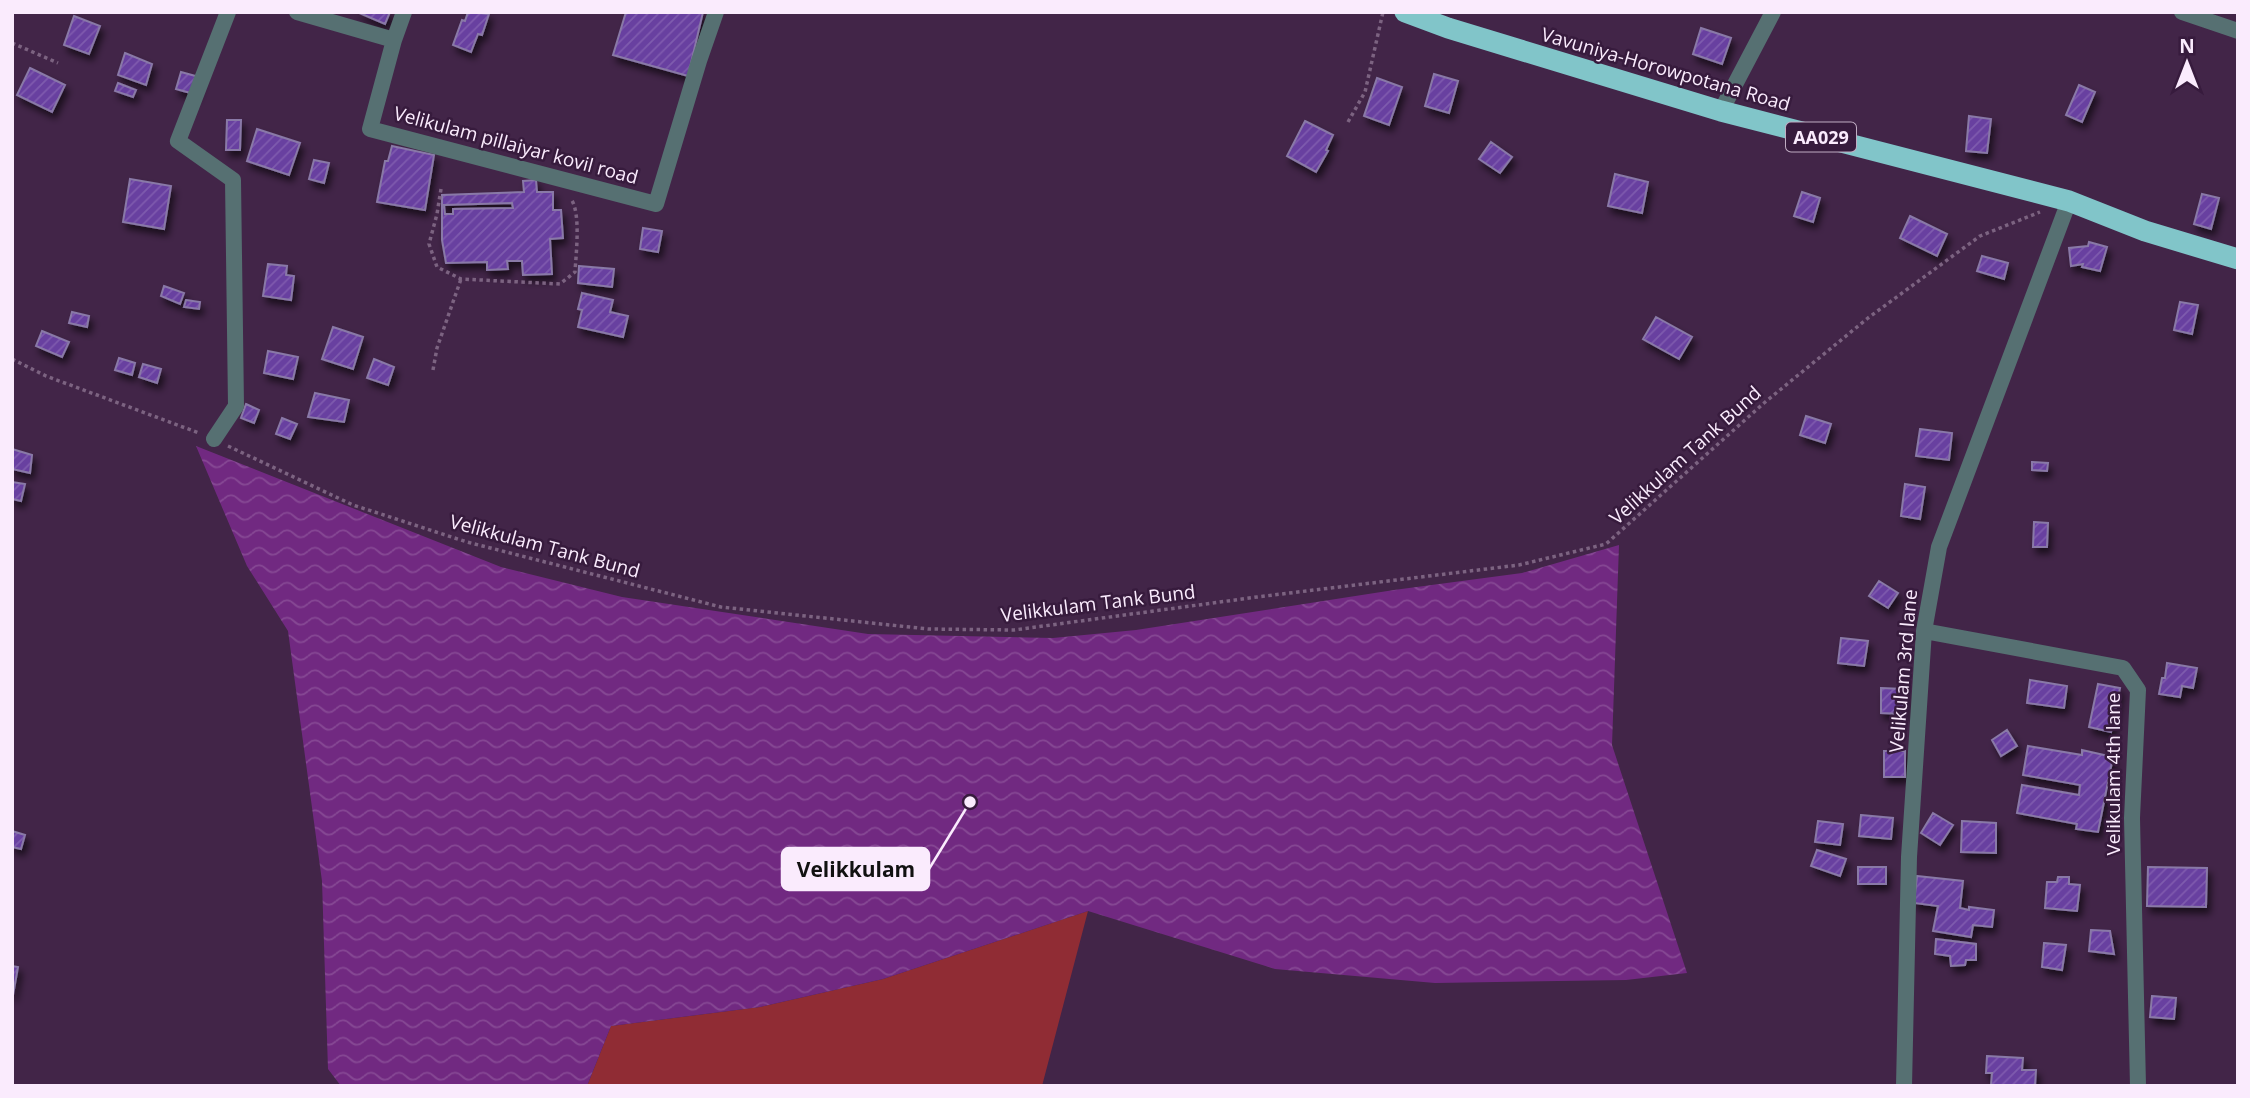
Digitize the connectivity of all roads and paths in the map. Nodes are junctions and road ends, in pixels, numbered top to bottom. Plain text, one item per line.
1 (228, 12) edge
2 (297, 12) edge
3 (404, 12) edge
4 (716, 12) edge
5 (1383, 12) edge
6 (1405, 12) edge
7 (1773, 12) edge
8 (2182, 12) edge
9 (2238, 31) edge
10 (394, 40) junction
11 (12, 43) edge
12 (58, 63) dead end
13 (1721, 111) junction
14 (1348, 122) dead end
15 (441, 189) dead end
16 (568, 195) dead end
17 (2069, 201) junction
18 (2238, 259) edge
19 (461, 279) dead end
20 (12, 359) edge
21 (433, 370) dead end
22 (214, 439) junction
23 (1924, 631) junction
24 (1904, 1086) edge
25 (2138, 1086) edge

1 - 22 street
2 - 10 street
3 - 10 street, Velikulam pillaiyar kovil road
4 - 10 street, Velikulam pillaiyar kovil road
5 - 14 path
6 - 13 highway, Vavuniya-Horowpotana Road / AA029
7 - 13 street
8 - 9 street
11 - 12 path
13 - 17 highway, Vavuniya-Horowpotana Road / AA029
15 - 16 path
17 - 18 highway, Vavuniya-Horowpotana Road / AA029
17 - 22 path, Velikkulam Tank Bund
17 - 23 street, Velikulam 3rd lane
19 - 21 path
20 - 22 path, Velikkulam Tank Bund
23 - 24 street, Velikulam 3rd lane
23 - 25 street, Velikulam 4th lane

